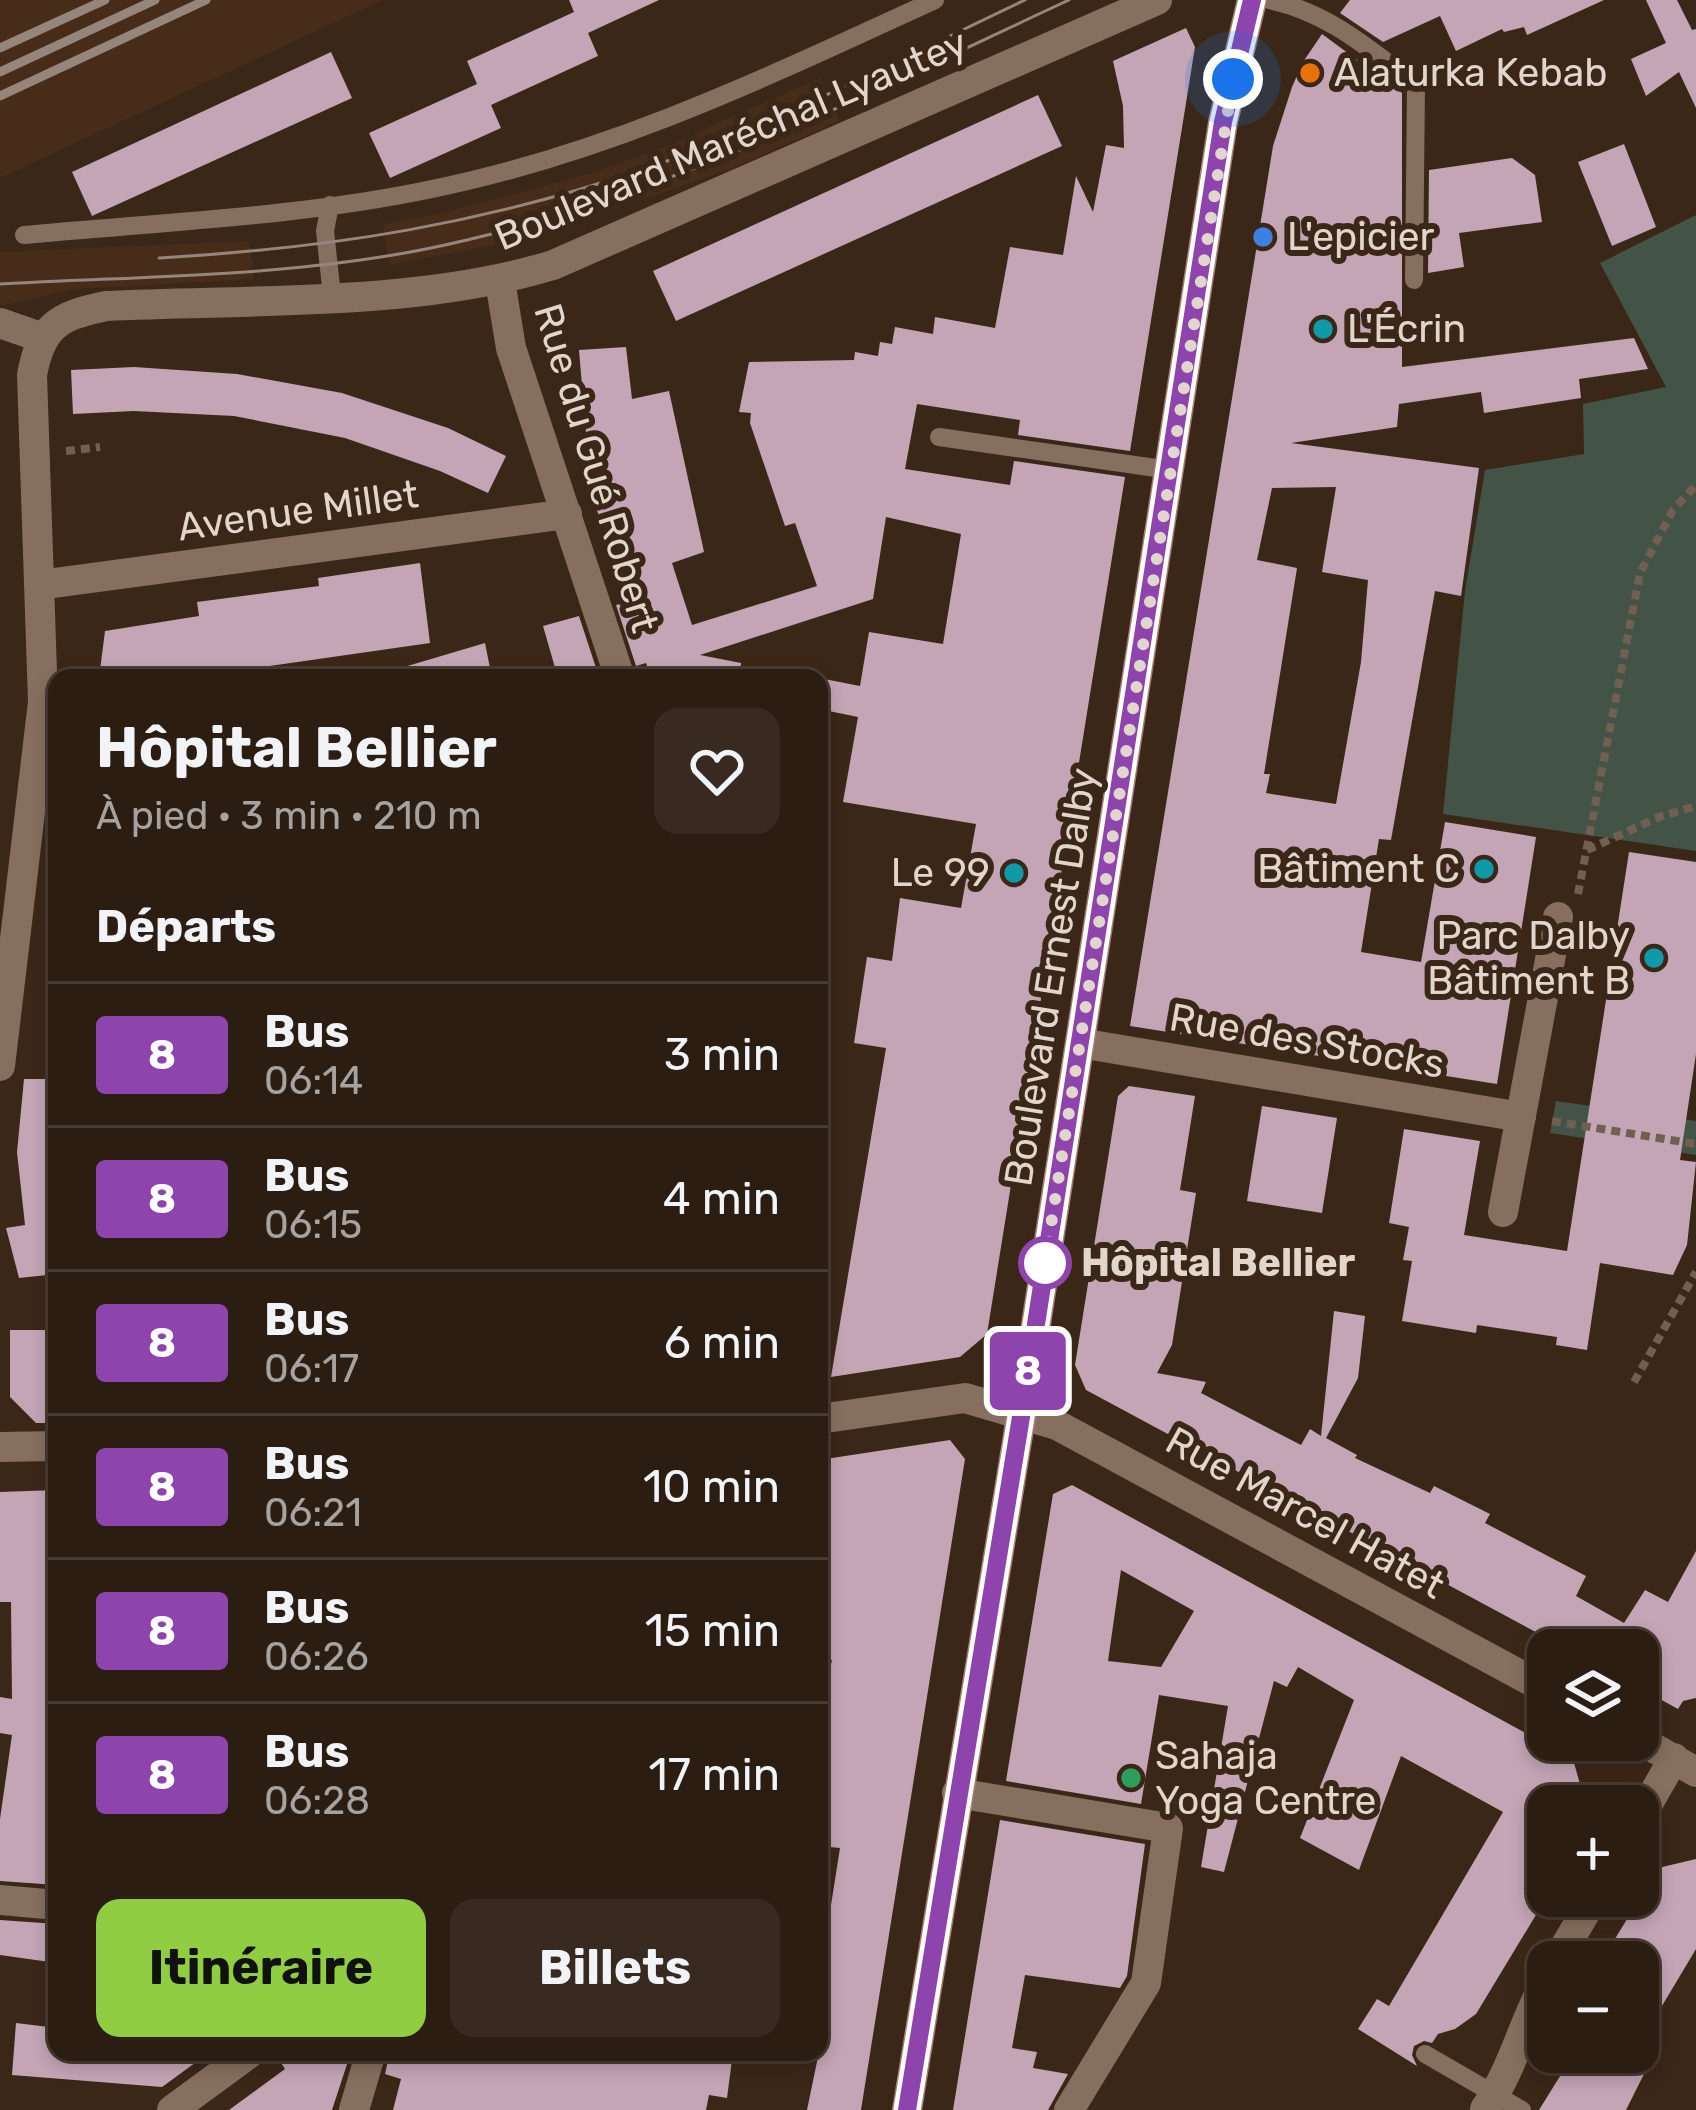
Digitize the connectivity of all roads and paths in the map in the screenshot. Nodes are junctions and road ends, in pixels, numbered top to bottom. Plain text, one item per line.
1 (935, 0) edge
2 (1157, 0) edge
3 (1252, 0) edge
4 (1269, 0) edge
5 (330, 206) junction
6 (24, 235) dead end
7 (1414, 280) dead end
8 (500, 281) junction
9 (332, 296) junction
10 (0, 322) edge
11 (43, 338) junction
12 (939, 436) dead end
13 (1170, 470) junction
14 (1696, 485) edge
15 (567, 514) junction
16 (39, 585) junction
17 (617, 669) edge
18 (1696, 806) edge
19 (1558, 917) dead end
20 (1080, 1043) junction
21 (0, 1066) edge
22 (1520, 1117) junction
23 (1696, 1144) edge
24 (1503, 1212) dead end
25 (1696, 1272) edge
26 (1634, 1382) dead end
27 (1022, 1412) junction
28 (828, 1418) edge
29 (48, 1446) edge
30 (0, 1447) edge
31 (1527, 1679) edge
32 (1685, 1765) edge
33 (957, 1793) junction
34 (1659, 1796) edge
35 (0, 1900) edge
36 (48, 1904) edge
37 (1527, 2022) edge
38 (1425, 2054) dead end
39 (239, 2061) edge
40 (368, 2061) edge
41 (1500, 2105) edge
42 (172, 2110) edge
43 (354, 2110) edge
44 (907, 2110) edge
45 (1070, 2110) edge

1 - 5 lane
2 - 8 street, Boulevard Maréchal Lyautey
3 - 13 street, Boulevard Ernest Dalby
4 - 7 lane
5 - 6 lane
5 - 9 lane
8 - 9 street, Boulevard Maréchal Lyautey
8 - 15 street, Rue du Gué Robert
9 - 11 street, Boulevard Maréchal Lyautey
10 - 11 street
11 - 16 street
12 - 13 lane
13 - 20 street, Boulevard Ernest Dalby
14 - 18 path
15 - 16 street, Avenue Millet
15 - 17 street, Rue du Gué Robert
16 - 21 street
19 - 22 street
20 - 22 street, Rue des Stocks
20 - 27 street, Boulevard Ernest Dalby
22 - 23 path
22 - 24 street
25 - 26 path
27 - 28 street, Rue Marcel Hatet
27 - 31 street, Rue Marcel Hatet
27 - 33 street, Boulevard Ernest Dalby
29 - 30 street
32 - 34 street
33 - 44 street, Boulevard Ernest Dalby
33 - 45 street
35 - 36 street
37 - 41 street
38 - 41 lane
39 - 42 street
40 - 43 street

